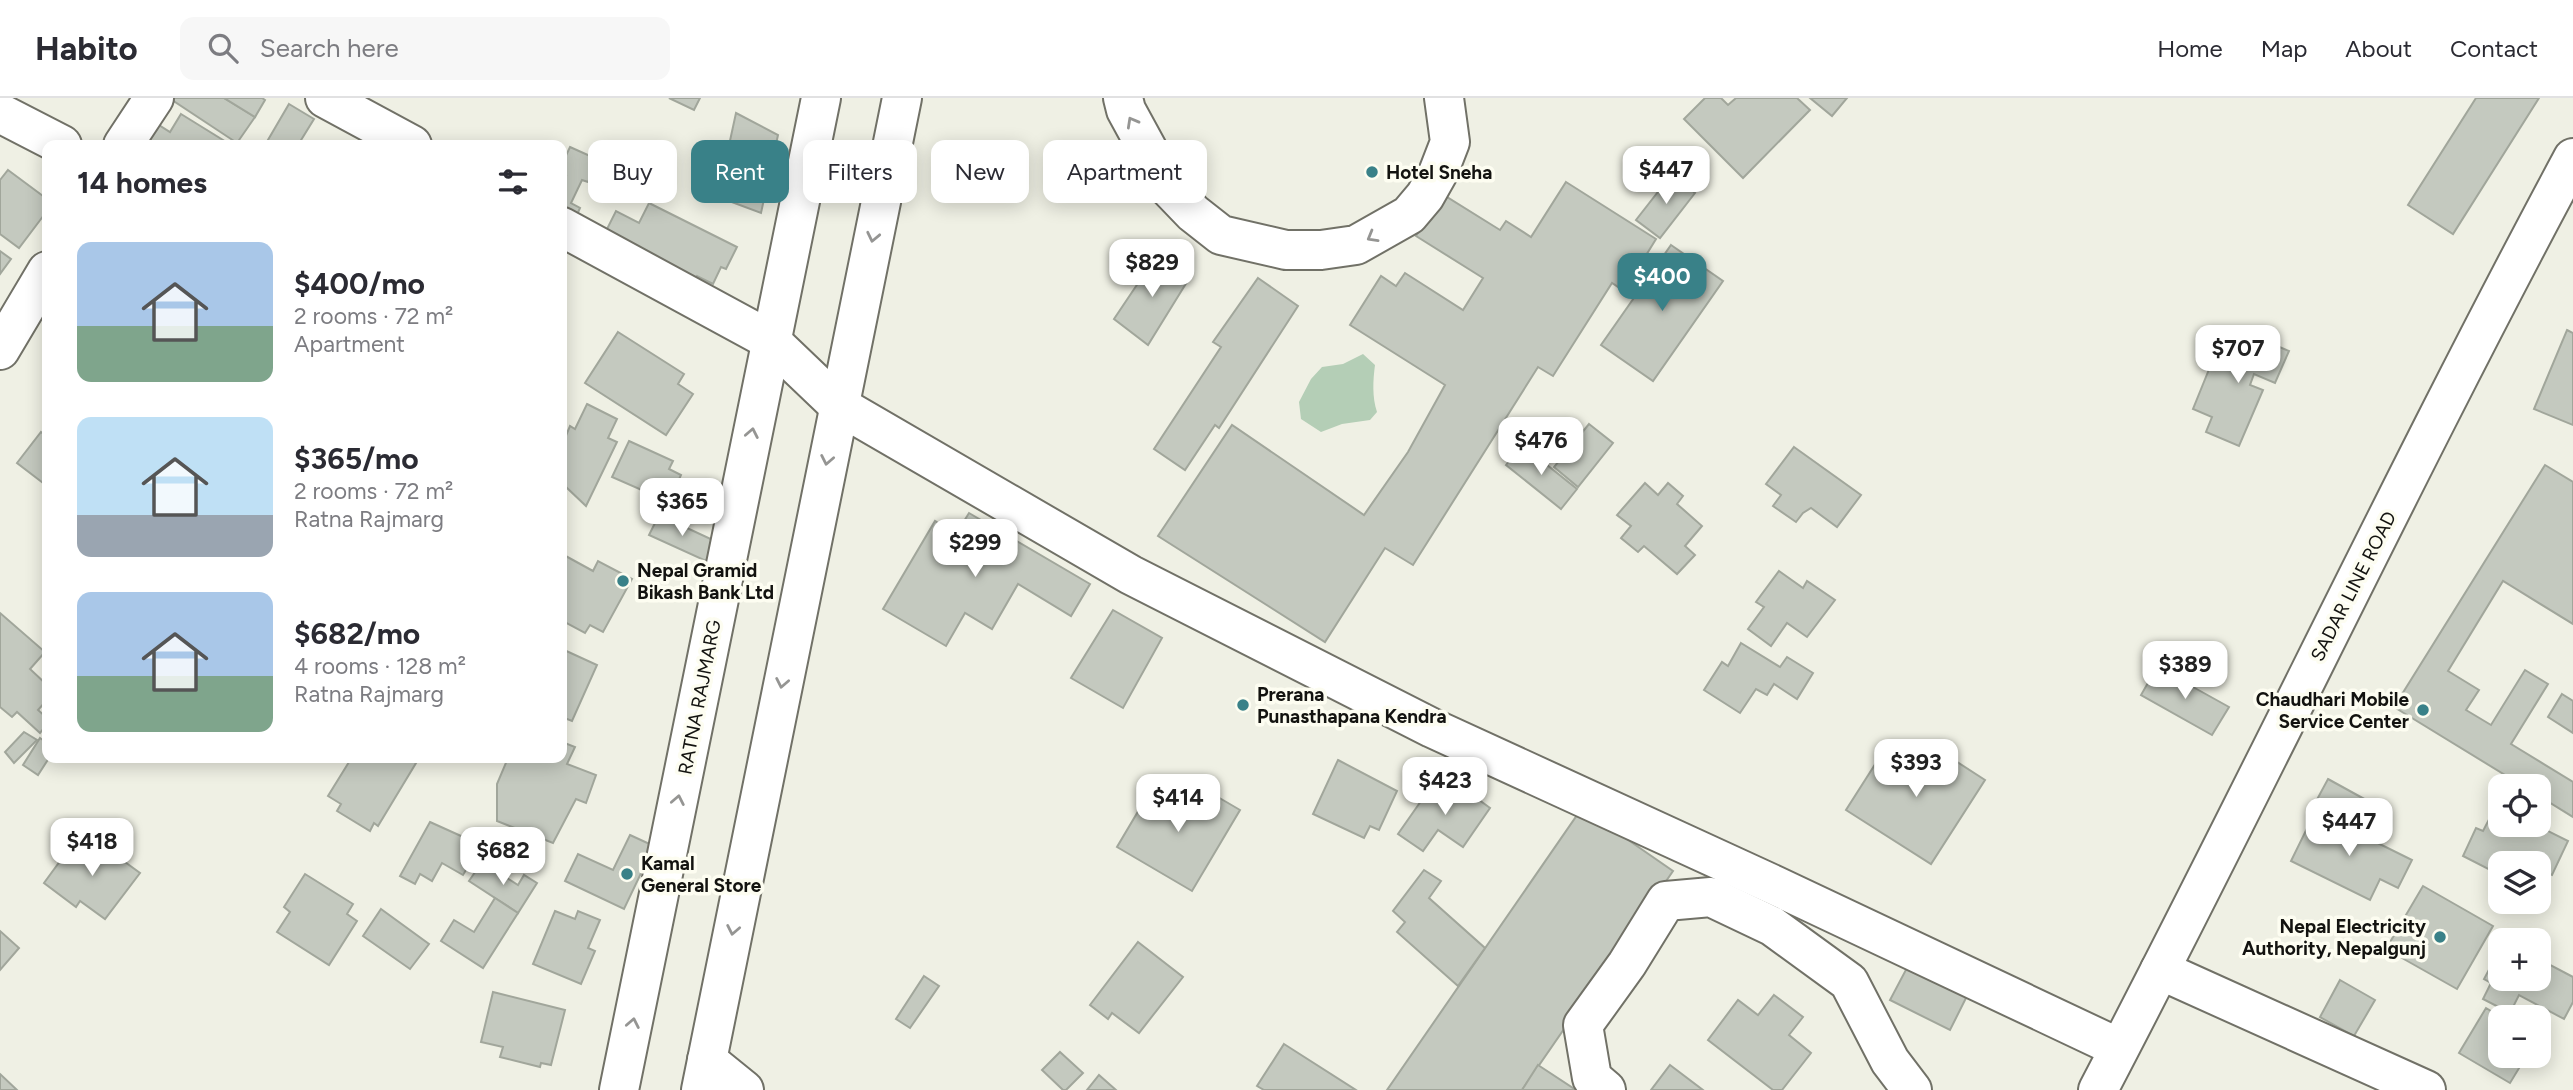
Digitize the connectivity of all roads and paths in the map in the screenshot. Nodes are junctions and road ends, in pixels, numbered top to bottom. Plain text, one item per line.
1 (153, 98) edge
2 (325, 98) edge
3 (821, 98) edge
4 (902, 98) edge
5 (1123, 98) edge
6 (1444, 98) edge
7 (0, 114) edge
8 (52, 140) edge
9 (126, 140) edge
10 (403, 140) edge
11 (2573, 158) edge
12 (567, 229) edge
13 (42, 279) edge
14 (771, 340) junction
15 (0, 350) edge
16 (838, 405) junction
17 (2160, 971) junction
18 (2119, 1048) junction
19 (704, 1075) edge
20 (620, 1090) edge
21 (744, 1090) edge
22 (1606, 1090) edge
23 (1912, 1090) edge
24 (2098, 1090) edge
25 (2426, 1090) edge

1 - 9 main road
2 - 10 main road
3 - 14 main road, RATNA RAJMARG
4 -> 16 main road
6 -> 5 main road
7 - 8 main road
11 - 17 main road, SADAR LINE ROAD
12 - 14 main road
13 - 15 main road
14 - 16 main road
20 -> 14 main road, RATNA RAJMARG
16 - 18 main road
16 -> 19 main road
17 - 18 main road, SADAR LINE ROAD
17 - 25 main road
18 - 24 main road, SADAR LINE ROAD
19 - 21 main road
22 - 23 main road

